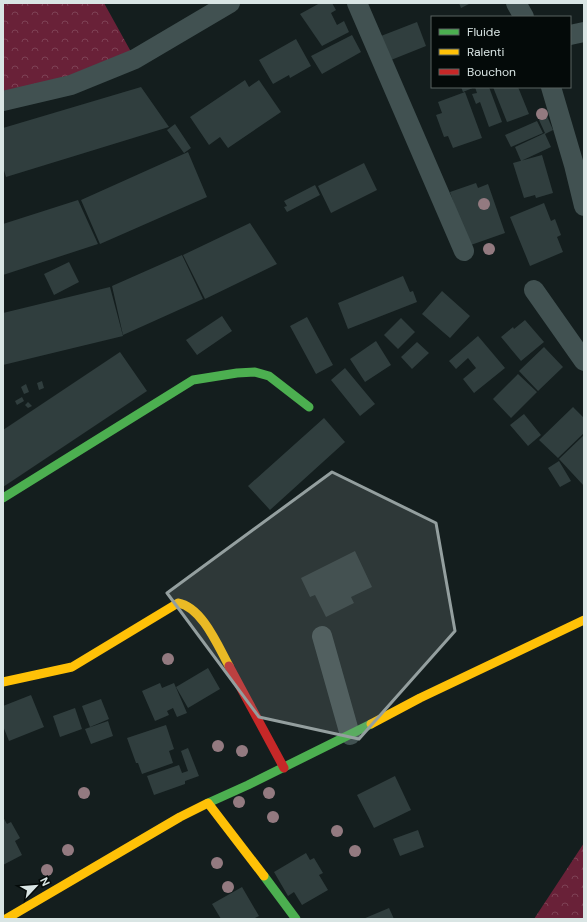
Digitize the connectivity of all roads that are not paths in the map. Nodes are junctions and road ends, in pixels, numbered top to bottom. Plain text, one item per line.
1 (230, 3) edge
2 (357, 3) edge
3 (516, 3) edge
4 (523, 16) edge
5 (584, 32) edge
6 (571, 35) edge
7 (551, 88) edge
8 (3, 101) edge
9 (584, 206) edge
10 (464, 251) dead end
11 (534, 290) dead end
12 (584, 361) edge
13 (309, 407) dead end
14 (3, 498) edge
15 (584, 620) edge
16 (322, 636) dead end
17 (3, 682) edge
18 (350, 735) junction
19 (284, 768) junction
20 (208, 803) junction
21 (6, 919) edge
22 (296, 919) edge

1 - 8 street
2 - 10 street
3 - 4 street
5 - 6 street
7 - 9 street
11 - 12 street
13 - 14 street
15 - 18 street
16 - 18 street
17 - 19 street
18 - 19 street
19 - 20 street
20 - 21 street
20 - 22 street

